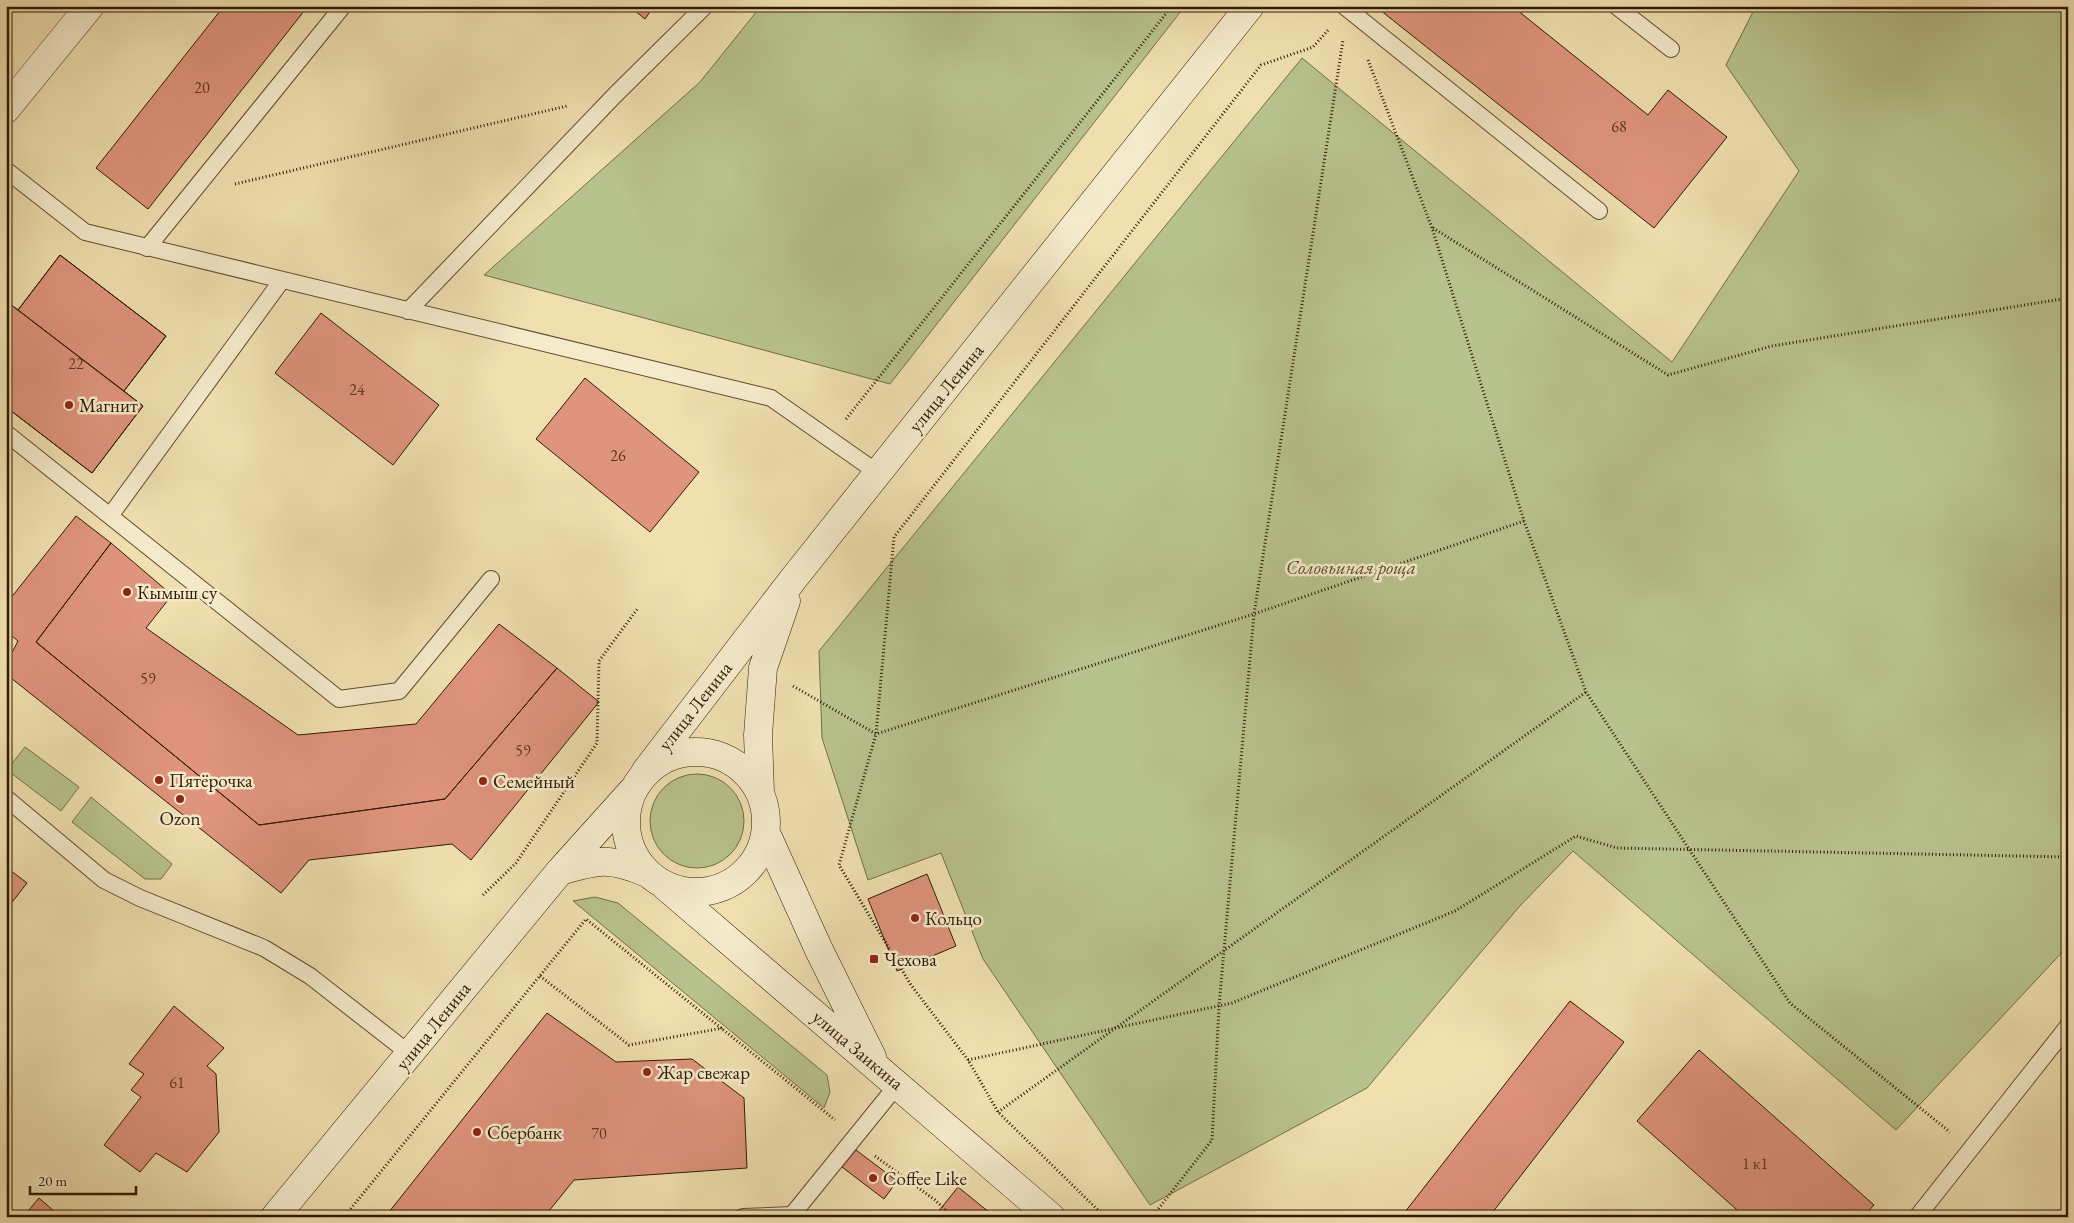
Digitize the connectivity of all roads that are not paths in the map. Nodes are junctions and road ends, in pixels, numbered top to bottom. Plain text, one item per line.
1 (343, 6) edge
2 (705, 6) edge
3 (1250, 6) edge
4 (1616, 6) edge
5 (89, 7) edge
6 (1346, 8) edge
7 (1671, 49) dead end
8 (6, 109) edge
9 (6, 170) edge
10 (1599, 211) dead end
11 (147, 248) junction
12 (282, 280) junction
13 (408, 311) junction
14 (6, 433) edge
15 (878, 473) junction
16 (110, 516) junction
17 (794, 578) junction
18 (492, 579) dead end
19 (638, 781) junction
20 (760, 792) junction
21 (6, 798) edge
22 (766, 833) junction
23 (560, 871) junction
24 (656, 879) junction
25 (2068, 1026) edge
26 (410, 1054) junction
27 (878, 1067) junction
28 (898, 1084) junction
29 (791, 1216) edge
30 (274, 1217) edge
31 (743, 1217) edge
32 (1051, 1217) edge
33 (1917, 1217) edge

1 - 11 lane
2 - 13 lane
3 - 15 main road, улица Ленина
4 - 7 lane
5 - 8 main road
6 - 10 lane
9 - 11 lane
11 - 12 lane
12 - 13 lane
12 - 16 lane
13 - 15 lane
14 - 16 lane
15 - 17 main road, улица Ленина
16 - 18 lane
17 - 19 main road, улица Ленина
17 - 20 main road
19 - 20 main road
19 - 23 main road, улица Ленина
19 - 24 main road
20 - 22 main road
21 - 26 lane
22 - 24 main road
22 - 27 main road
23 - 24 main road, улица Заикина
23 - 26 main road, улица Ленина
24 - 27 main road, улица Заикина
25 - 33 lane
26 - 30 main road, улица Ленина
27 - 28 main road, улица Заикина
28 - 29 lane
28 - 32 main road, улица Заикина
29 - 31 lane

